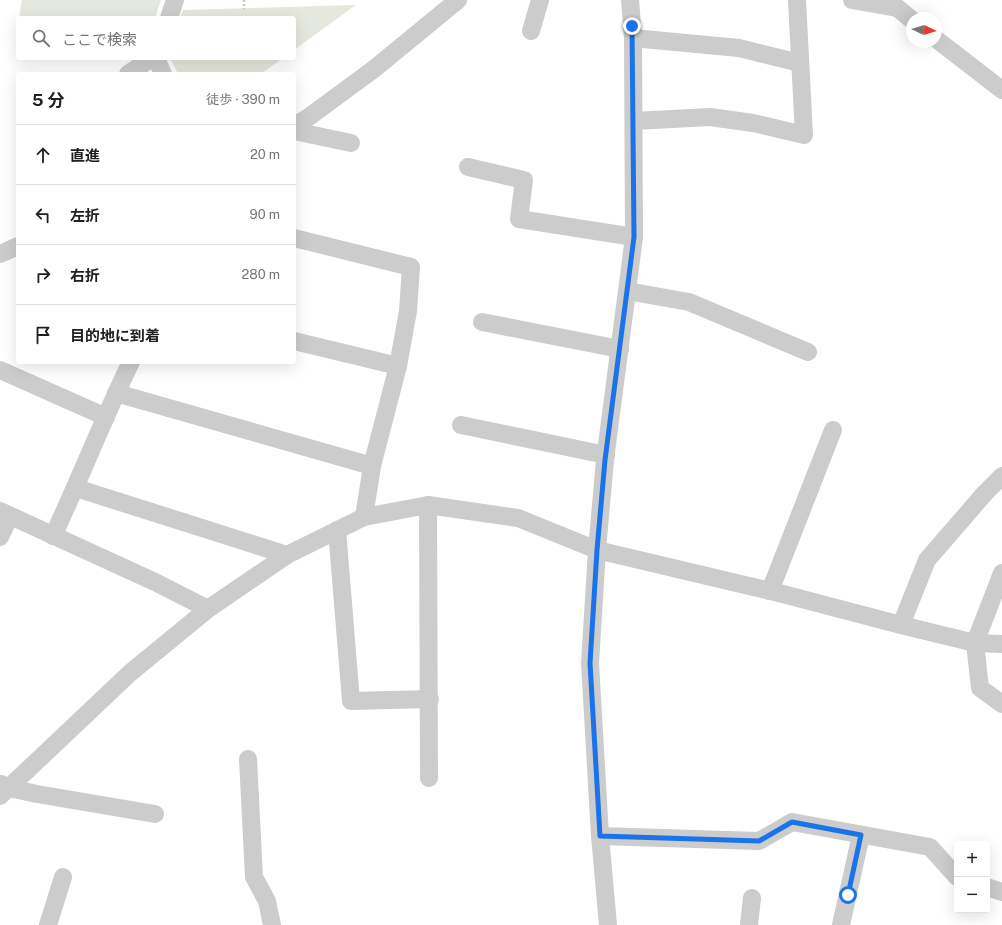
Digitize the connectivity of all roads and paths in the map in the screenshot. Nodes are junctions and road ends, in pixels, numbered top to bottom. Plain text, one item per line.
1 (175, 0) edge
2 (244, 0) edge
3 (458, 0) edge
4 (540, 0) edge
5 (630, 0) edge
6 (797, 0) edge
7 (852, 0) edge
8 (892, 4) edge
9 (244, 8) dead end
10 (906, 15) edge
11 (170, 16) edge
12 (531, 31) dead end
13 (633, 38) junction
14 (942, 44) edge
15 (149, 60) edge
16 (157, 60) edge
17 (800, 63) junction
18 (131, 72) edge
19 (162, 72) edge
20 (1002, 90) edge
21 (634, 121) junction
22 (296, 124) edge
23 (296, 132) edge
24 (351, 143) dead end
25 (468, 167) dead end
26 (634, 237) junction
27 (296, 238) edge
28 (627, 291) junction
29 (482, 322) dead end
30 (296, 341) edge
31 (620, 349) junction
32 (808, 352) dead end
33 (130, 364) edge
34 (398, 366) junction
35 (0, 370) edge
36 (116, 393) junction
37 (106, 417) junction
38 (461, 425) dead end
39 (833, 430) dead end
40 (606, 455) junction
41 (372, 466) junction
42 (1002, 476) edge
43 (76, 488) junction
44 (428, 505) junction
45 (5, 513) edge
46 (364, 517) junction
47 (337, 530) junction
48 (53, 536) junction
49 (0, 537) edge
50 (597, 550) junction
51 (287, 555) junction
52 (1002, 573) edge
53 (770, 591) junction
54 (208, 609) junction
55 (902, 625) junction
56 (975, 643) junction
57 (1002, 644) edge
58 (430, 699) junction
59 (1002, 704) edge
60 (248, 759) dead end
61 (429, 778) dead end
62 (3, 789) edge
63 (154, 814) dead end
64 (861, 835) junction
65 (600, 836) junction
66 (954, 874) edge
67 (63, 877) dead end
68 (990, 888) edge
69 (1002, 892) edge
70 (752, 898) dead end
71 (48, 925) edge
72 (272, 925) edge
73 (608, 925) edge
74 (749, 925) edge
75 (841, 925) edge

1 - 11 street
2 - 9 path
3 - 22 street
4 - 12 street
5 - 13 street
6 - 17 street
7 - 8 street
8 - 10 street
13 - 17 street
13 - 21 street
14 - 20 street
15 - 18 street
16 - 19 street
17 - 21 street
21 - 26 street
23 - 24 street
25 - 26 street
26 - 28 street
27 - 34 street
28 - 31 street
28 - 32 street
29 - 31 street
30 - 34 street
31 - 40 street
33 - 36 street
34 - 41 street
35 - 37 street
36 - 37 street
36 - 41 street
37 - 43 street
38 - 40 street
39 - 53 street
40 - 50 street
41 - 46 street
42 - 55 street
43 - 48 street
43 - 51 street
44 - 46 street
44 - 50 street
44 - 58 street
45 - 48 street
45 - 49 street
46 - 47 street
47 - 51 street
47 - 58 street
48 - 54 street
50 - 53 street
50 - 65 street
51 - 54 street
52 - 56 street
53 - 55 street
54 - 62 street
55 - 56 street
56 - 57 street
56 - 59 street
58 - 61 street
60 - 72 street
62 - 63 street
64 - 65 street
64 - 66 street
64 - 75 street
65 - 73 street
67 - 71 street
68 - 69 street
70 - 74 street

